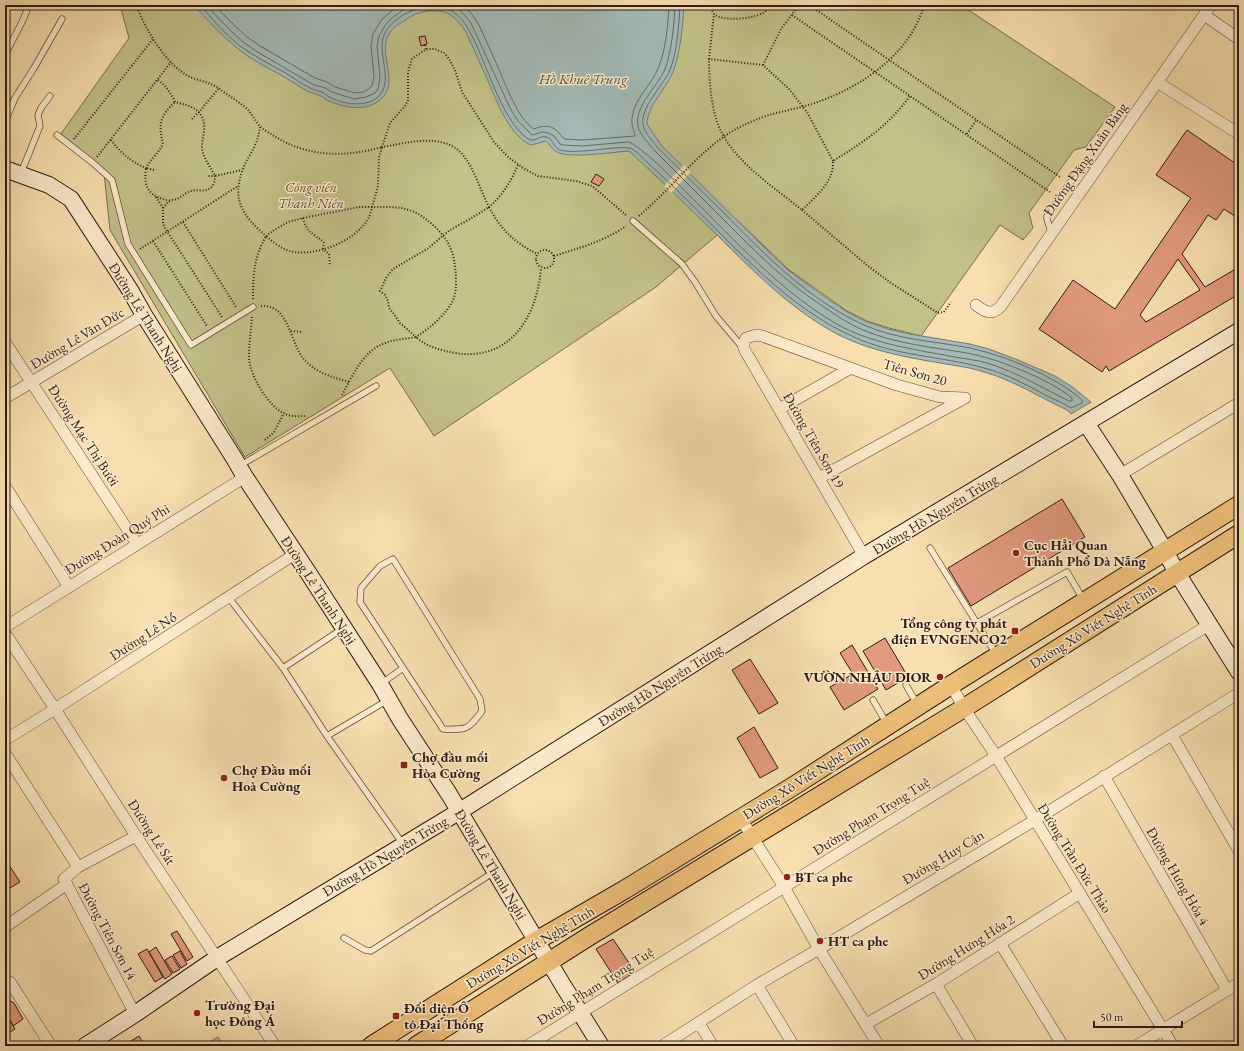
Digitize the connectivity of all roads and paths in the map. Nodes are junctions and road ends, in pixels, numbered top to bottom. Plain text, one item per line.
1 (29, 5) edge
2 (136, 5) edge
3 (711, 5) edge
4 (772, 5) edge
5 (792, 5) edge
6 (799, 5) edge
7 (809, 5) edge
8 (925, 5) edge
9 (1211, 5) edge
10 (796, 8) junction
11 (714, 14) junction
12 (792, 15) junction
13 (1204, 15) junction
14 (62, 19) dead end
15 (154, 39) junction
16 (1239, 39) edge
17 (425, 45) dead end
18 (426, 50) junction
19 (5, 55) edge
20 (709, 59) junction
21 (889, 60) junction
22 (171, 62) junction
23 (763, 65) junction
24 (875, 72) junction
25 (158, 80) junction
26 (1157, 82) junction
27 (219, 88) junction
28 (50, 96) dead end
29 (910, 96) junction
30 (175, 102) junction
31 (802, 107) junction
32 (200, 112) junction
33 (192, 119) dead end
34 (977, 119) junction
35 (5, 122) edge
36 (260, 127) junction
37 (967, 134) junction
38 (1239, 134) edge
39 (57, 135) dead end
40 (724, 136) junction
41 (111, 140) junction
42 (70, 145) junction
43 (382, 147) junction
44 (833, 161) junction
45 (93, 163) junction
46 (518, 165) junction
47 (146, 168) junction
48 (5, 169) edge
49 (154, 170) dead end
50 (242, 170) junction
51 (21, 175) junction
52 (208, 176) dead end
53 (215, 176) junction
54 (1060, 177) dead end
55 (238, 186) junction
56 (1050, 192) dead end
57 (156, 197) junction
58 (173, 200) junction
59 (372, 207) junction
60 (489, 207) junction
61 (163, 208) junction
62 (802, 210) junction
63 (303, 218) junction
64 (633, 221) junction
65 (183, 222) junction
66 (168, 231) junction
67 (443, 235) junction
68 (266, 236) junction
69 (153, 241) junction
70 (323, 249) junction
71 (134, 253) junction
72 (538, 254) junction
73 (554, 256) junction
74 (330, 266) dead end
75 (541, 268) junction
76 (951, 302) dead end
77 (976, 305) dead end
78 (253, 307) junction
79 (241, 314) junction
80 (144, 315) junction
81 (227, 324) junction
82 (291, 331) junction
83 (1239, 331) edge
84 (303, 332) dead end
85 (212, 333) junction
86 (416, 337) junction
87 (5, 342) edge
88 (744, 349) junction
89 (851, 368) junction
90 (32, 382) junction
91 (350, 382) junction
92 (376, 386) dead end
93 (5, 398) edge
94 (339, 399) dead end
95 (1239, 403) edge
96 (779, 410) junction
97 (284, 413) junction
98 (313, 414) dead end
99 (1086, 423) junction
100 (260, 443) dead end
101 (242, 472) junction
102 (1120, 475) junction
103 (819, 478) junction
104 (5, 486) edge
105 (1239, 505) edge
106 (1239, 534) edge
107 (137, 544) junction
108 (930, 548) dead end
109 (1166, 551) junction
110 (295, 554) junction
111 (864, 556) junction
112 (1177, 573) junction
113 (69, 587) junction
114 (229, 598) junction
115 (1084, 602) junction
116 (977, 623) junction
117 (1210, 624) junction
118 (5, 627) edge
119 (344, 628) junction
120 (5, 633) edge
121 (998, 656) junction
122 (283, 668) junction
123 (402, 668) junction
124 (1239, 672) edge
125 (380, 684) junction
126 (906, 685) dead end
127 (951, 685) junction
128 (1239, 693) edge
129 (388, 700) junction
130 (873, 700) dead end
131 (918, 706) junction
132 (964, 708) junction
133 (55, 709) junction
134 (888, 726) junction
135 (1172, 735) junction
136 (327, 736) junction
137 (5, 740) edge
138 (5, 753) edge
139 (996, 756) junction
140 (1104, 776) junction
141 (460, 811) junction
142 (740, 819) junction
143 (1035, 820) junction
144 (136, 836) junction
145 (751, 837) junction
146 (404, 845) junction
147 (1239, 851) edge
148 (78, 867) junction
149 (496, 871) junction
150 (67, 884) junction
151 (784, 888) junction
152 (1080, 893) junction
153 (5, 927) edge
154 (344, 938) dead end
155 (536, 941) junction
156 (1000, 943) junction
157 (819, 949) junction
158 (217, 958) junction
159 (549, 962) junction
160 (1239, 983) edge
161 (936, 984) junction
162 (757, 985) junction
163 (5, 986) edge
164 (1227, 990) junction
165 (580, 1012) junction
166 (135, 1014) junction
167 (699, 1023) junction
168 (866, 1024) junction
169 (1162, 1030) junction
170 (51, 1046) edge
171 (85, 1046) edge
172 (275, 1046) edge
173 (371, 1046) edge
174 (416, 1046) edge
175 (527, 1046) edge
176 (601, 1046) edge
177 (662, 1046) edge
178 (713, 1046) edge
179 (794, 1046) edge
180 (879, 1046) edge
181 (973, 1046) edge
182 (1063, 1046) edge
183 (1136, 1046) edge
184 (1173, 1046) edge

1 - 19 lane
2 - 15 path
3 - 11 path
4 - 11 path
5 - 10 path
6 - 10 path
7 - 21 path
8 - 21 path
9 - 13 street, Đường Đặng Xuân Bảng
10 - 12 path
11 - 20 path
12 - 23 path
12 - 24 path
13 - 16 street
13 - 26 street, Đường Đặng Xuân Bảng
14 - 35 lane
15 - 22 path
15 - 42 path
17 - 18 path
18 - 43 path
18 - 46 path
20 - 23 path
20 - 40 path
21 - 24 path
21 - 34 path
22 - 25 path
22 - 27 path
23 - 31 path
24 - 29 path
24 - 31 path
25 - 30 path
25 - 41 path
26 - 38 street
26 - 77 street, Đường Đặng Xuân Bảng
27 - 32 path
27 - 36 path
28 - 51 lane
29 - 37 path
29 - 44 path
30 - 32 path
30 - 47 path
31 - 40 path
31 - 44 path
32 - 33 path
32 - 53 path
34 - 37 path
34 - 54 path
36 - 43 path
36 - 50 path
37 - 56 path
39 - 42 lane
40 - 62 path
40 - 64 path
41 - 45 path
41 - 47 path
42 - 45 lane
43 - 59 path
43 - 60 path
44 - 62 path
45 - 71 lane
46 - 60 path
46 - 64 path
47 - 49 path
47 - 57 path
48 - 51 street, Đường Lê Thanh Nghị
50 - 53 path
50 - 55 path
51 - 80 street, Đường Lê Thanh Nghị
52 - 53 path
53 - 58 path
55 - 65 path
55 - 68 path
57 - 58 path
57 - 61 path
58 - 61 path
59 - 63 path
59 - 67 path
59 - 70 path
60 - 67 path
60 - 72 path
61 - 66 path
62 - 76 path
63 - 68 path
63 - 70 path
64 - 73 path
64 - 88 lane
65 - 66 path
65 - 79 path
66 - 69 path
66 - 81 path
67 - 86 path
67 - 86 path
68 - 70 path
68 - 78 path
69 - 71 path
69 - 85 path
70 - 74 path
71 - 85 lane
72 - 73 path
72 - 75 path
73 - 75 path
75 - 86 path
78 - 79 lane
78 - 82 path
78 - 97 path
79 - 81 lane
80 - 90 street, Đường Lê Văn Đức
80 - 101 street, Đường Lê Thanh Nghị
81 - 85 lane
82 - 84 path
82 - 91 path
83 - 99 street, Đường Hồ Nguyên Trừng
86 - 91 path
87 - 90 street, Đường Mạc Thị Bưởi
88 - 89 street, Tiên Sơn 20
88 - 96 street, Đường Tiên Sơn 19
89 - 96 street
89 - 103 street, Tiên Sơn 20
90 - 93 street, Đường Lê Văn Đức
90 - 107 street, Đường Mạc Thị Bưởi
91 - 94 path
92 - 101 lane
95 - 102 street
96 - 103 street, Đường Tiên Sơn 19
97 - 98 path
97 - 100 path
99 - 102 street
99 - 111 street, Đường Hồ Nguyên Trừng
101 - 107 street, Đường Đoàn Quý Phi
101 - 110 street, Đường Lê Thanh Nghị
102 - 109 street
103 - 111 street, Đường Tiên Sơn 19
104 - 113 street
105 - 109 main road, Đường Xô Viết Nghệ Tĩnh
106 - 112 main road, Đường Xô Viết Nghệ Tĩnh
107 - 113 street, Đường Đoàn Quý Phi
108 - 116 lane
109 - 112 street
109 - 115 main road, Đường Xô Viết Nghệ Tĩnh
110 - 114 street, Đường Lê Nổ
110 - 119 street, Đường Lê Thanh Nghị
111 - 141 street, Đường Hồ Nguyên Trừng
112 - 117 street
112 - 132 main road, Đường Xô Viết Nghệ Tĩnh
113 - 118 street, Đường Đoàn Quý Phi
114 - 122 lane
114 - 133 street, Đường Lê Nổ
115 - 116 lane
115 - 121 main road, Đường Xô Viết Nghệ Tĩnh
116 - 121 lane
117 - 124 street
117 - 139 street, Đường Phạm Trọng Tuệ
119 - 122 lane
119 - 125 street, Đường Lê Thanh Nghị
120 - 133 street, Đường Lê Sát
121 - 127 main road, Đường Xô Viết Nghệ Tĩnh
122 - 136 lane
123 - 123 lane
123 - 125 lane
125 - 129 street, Đường Lê Thanh Nghị
126 - 131 lane
127 - 131 main road, Đường Xô Viết Nghệ Tĩnh
127 - 132 street, Đường Trần Đức Thảo
128 - 135 street, Đường Huy Cận
129 - 136 lane
129 - 141 street, Đường Lê Thanh Nghị
130 - 134 lane
131 - 134 main road, Đường Xô Viết Nghệ Tĩnh
132 - 139 street, Đường Trần Đức Thảo
132 - 145 main road, Đường Xô Viết Nghệ Tĩnh
133 - 137 street, Đường Lê Nổ
133 - 144 street, Đường Lê Sát
134 - 142 main road, Đường Xô Viết Nghệ Tĩnh
135 - 140 street, Đường Huy Cận
135 - 147 street
136 - 146 lane
138 - 148 street, Đường Tiên Sơn 14
139 - 143 street, Đường Trần Đức Thảo
139 - 151 street, Đường Phạm Trọng Tuệ
140 - 143 street, Đường Huy Cận
140 - 164 street, Đường Hưng Hóa 4
141 - 146 street, Đường Hồ Nguyên Trừng
141 - 149 street, Đường Lê Thanh Nghị
142 - 145 street
142 - 155 main road, Đường Xô Viết Nghệ Tĩnh
143 - 152 street, Đường Trần Đức Thảo
143 - 157 street, Đường Huy Cận
144 - 148 street, Đường Tiên Sơn 14
144 - 158 street, Đường Lê Sát
145 - 151 street
145 - 159 main road, Đường Xô Viết Nghệ Tĩnh
146 - 158 street, Đường Hồ Nguyên Trừng
148 - 150 street, Đường Tiên Sơn 14
149 - 154 lane
149 - 155 street, Đường Lê Thanh Nghị
150 - 153 street
150 - 166 street, Đường Tiên Sơn 14
151 - 157 street
151 - 165 street, Đường Phạm Trọng Tuệ
152 - 156 street, Đường Hưng Hóa 2
152 - 169 street, Đường Trần Đức Thảo
155 - 159 street, Đường Lê Thanh Nghị
155 - 173 main road, Đường Xô Viết Nghệ Tĩnh
156 - 161 street, Đường Hưng Hóa 2
156 - 182 street
157 - 162 street, Đường Huy Cận
157 - 168 street
158 - 166 street, Đường Hồ Nguyên Trừng
158 - 172 street, Đường Lê Sát
159 - 165 street, Đường Lê Thanh Nghị
159 - 174 main road, Đường Xô Viết Nghệ Tĩnh
160 - 164 street
161 - 168 street, Đường Hưng Hóa 2
161 - 181 street
162 - 167 street, Đường Huy Cận
162 - 179 street
163 - 170 street
164 - 169 street
165 - 175 street, Đường Phạm Trọng Tuệ
165 - 176 street, Đường Lê Thanh Nghị
166 - 171 street, Đường Hồ Nguyên Trừng
167 - 177 street, Đường Huy Cận
167 - 178 street
168 - 180 street
169 - 183 street
169 - 184 street, Đường Trần Đức Thảo

